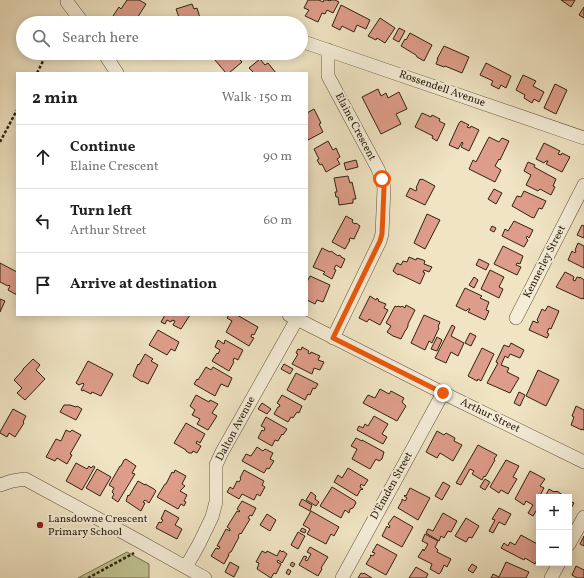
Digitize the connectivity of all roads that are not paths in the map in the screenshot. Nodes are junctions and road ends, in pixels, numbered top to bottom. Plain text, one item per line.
1 (67, 2) dead end
2 (78, 16) edge
3 (308, 43) edge
4 (328, 50) junction
5 (109, 60) edge
6 (116, 72) edge
7 (584, 138) edge
8 (584, 185) edge
9 (293, 317) edge
10 (516, 318) dead end
11 (333, 338) junction
12 (443, 393) junction
13 (584, 462) edge
14 (0, 485) edge
15 (584, 516) edge
16 (572, 538) edge
17 (557, 566) edge
18 (186, 567) junction
19 (205, 578) edge
20 (342, 578) edge
21 (551, 578) edge

1 - 2 street
3 - 4 street, Rossendell Avenue
4 - 7 street, Rossendell Avenue
4 - 11 street, Elaine Crescent
5 - 6 street
8 - 10 street, Kennerley Street
9 - 11 street, Arthur Street
9 - 18 street, Dalton Avenue
11 - 12 street, Arthur Street
12 - 13 street, Arthur Street
12 - 20 street, D'Emden Street
14 - 18 street
15 - 16 street
17 - 21 street
18 - 19 street

